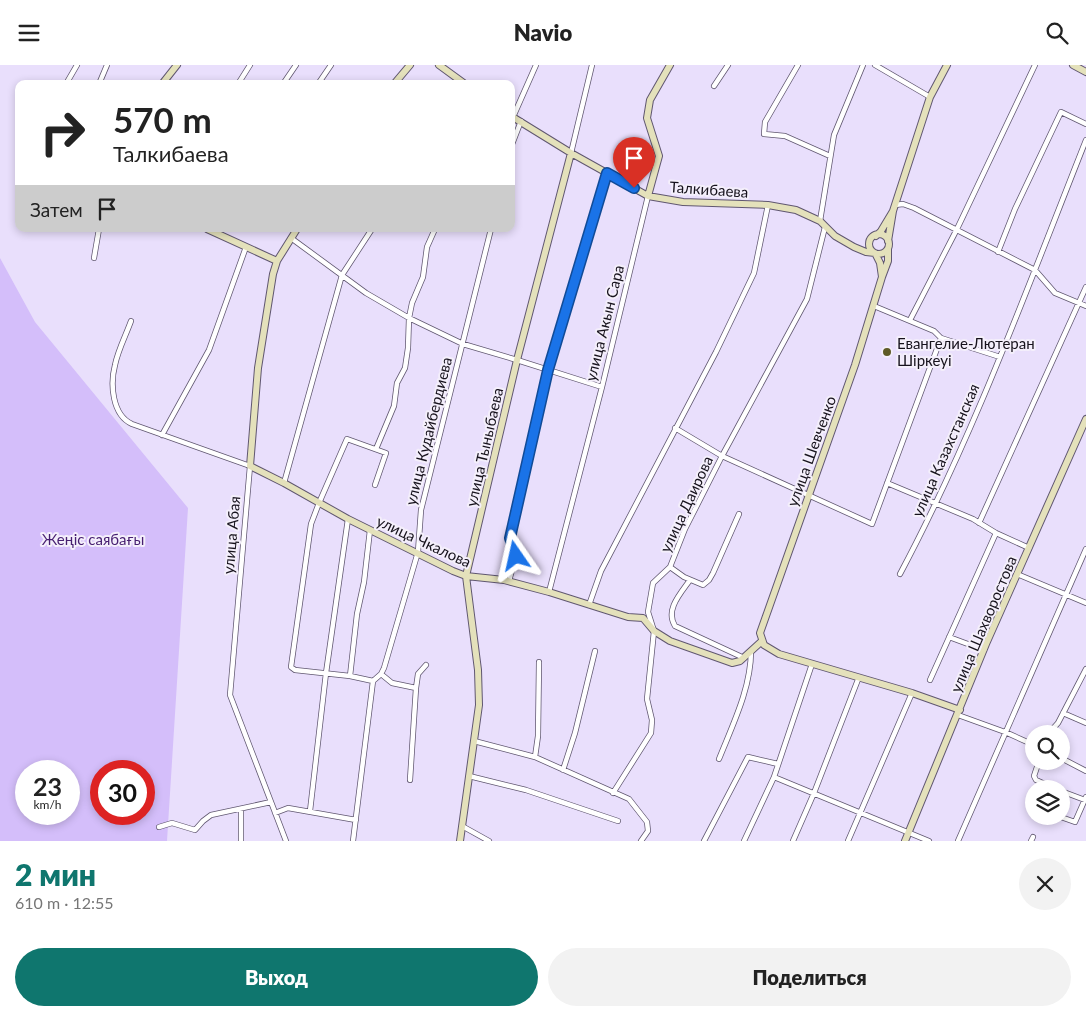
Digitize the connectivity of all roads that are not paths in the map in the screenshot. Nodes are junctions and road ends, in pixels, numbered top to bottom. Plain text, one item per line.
1 (77, 65) edge
2 (108, 65) edge
3 (177, 65) edge
4 (250, 65) edge
5 (296, 65) edge
6 (331, 65) edge
7 (410, 65) edge
8 (439, 65) edge
9 (536, 65) edge
10 (592, 65) edge
11 (670, 65) edge
12 (728, 65) edge
13 (798, 65) edge
14 (863, 65) edge
15 (875, 65) edge
16 (947, 65) edge
17 (1035, 65) edge
18 (1073, 65) edge
19 (1086, 72) edge
20 (68, 80) edge
21 (101, 80) edge
22 (165, 80) edge
23 (241, 80) edge
24 (286, 80) edge
25 (321, 80) edge
26 (397, 80) edge
27 (460, 80) edge
28 (714, 86) dead end
29 (930, 97) junction
30 (515, 110) edge
31 (515, 118) edge
32 (521, 121) junction
33 (1086, 124) edge
34 (515, 137) edge
35 (1086, 140) edge
36 (571, 153) junction
37 (830, 156) junction
38 (607, 173) junction
39 (648, 196) junction
40 (768, 205) junction
41 (894, 208) junction
42 (822, 224) junction
43 (957, 229) junction
44 (98, 232) edge
45 (220, 232) edge
46 (295, 232) edge
47 (370, 232) edge
48 (434, 232) edge
49 (490, 232) edge
50 (291, 238) junction
51 (873, 238) junction
52 (888, 241) junction
53 (246, 247) junction
54 (854, 247) junction
55 (888, 249) junction
56 (998, 251) junction
57 (875, 253) junction
58 (94, 258) dead end
59 (277, 261) junction
60 (1035, 270) junction
61 (342, 275) junction
62 (882, 277) junction
63 (1086, 287) edge
64 (1079, 304) junction
65 (874, 306) junction
66 (1086, 307) edge
67 (409, 318) junction
68 (910, 319) junction
69 (131, 321) dead end
70 (941, 338) junction
71 (463, 344) junction
72 (1000, 357) junction
73 (517, 360) junction
74 (548, 370) junction
75 (602, 387) junction
76 (1086, 419) edge
77 (675, 428) junction
78 (162, 435) junction
79 (376, 449) junction
80 (722, 456) junction
81 (250, 466) junction
82 (284, 483) junction
83 (887, 483) junction
84 (375, 485) dead end
85 (808, 496) junction
86 (319, 503) junction
87 (936, 503) junction
88 (739, 514) dead end
89 (348, 519) junction
90 (979, 523) junction
91 (370, 530) junction
92 (996, 533) junction
93 (1029, 548) junction
94 (1086, 549) edge
95 (418, 553) junction
96 (670, 567) junction
97 (900, 574) dead end
98 (1017, 574) junction
99 (466, 576) junction
100 (690, 580) junction
101 (509, 581) junction
102 (549, 592) junction
103 (1066, 594) junction
104 (1086, 603) edge
105 (589, 605) junction
106 (654, 631) junction
107 (949, 637) junction
108 (762, 641) junction
109 (984, 650) junction
110 (595, 651) dead end
111 (751, 651) junction
112 (744, 658) junction
113 (538, 662) dead end
114 (812, 664) junction
115 (426, 665) dead end
116 (1086, 669) edge
117 (326, 673) junction
118 (381, 674) junction
119 (350, 676) junction
120 (859, 677) junction
121 (930, 680) dead end
122 (373, 681) junction
123 (416, 688) junction
124 (912, 693) junction
125 (959, 713) junction
126 (1063, 713) junction
127 (1086, 723) edge
128 (1056, 725) edge
129 (1005, 732) junction
130 (474, 741) junction
131 (1025, 741) edge
132 (535, 757) junction
133 (720, 759) dead end
134 (1070, 763) edge
135 (778, 764) junction
136 (564, 771) junction
137 (1086, 771) edge
138 (469, 776) junction
139 (774, 777) junction
140 (410, 780) dead end
141 (613, 793) junction
142 (814, 793) junction
143 (1070, 794) edge
144 (1085, 799) edge
145 (271, 802) junction
146 (241, 809) junction
147 (310, 811) junction
148 (275, 813) junction
149 (860, 813) junction
150 (356, 820) junction
151 (618, 821) dead end
152 (1070, 821) edge
153 (462, 826) junction
154 (159, 827) dead end
155 (909, 833) junction
156 (241, 841) edge
157 (286, 841) edge
158 (353, 841) edge
159 (460, 841) edge
160 (489, 841) edge
161 (641, 841) edge
162 (704, 841) edge
163 (744, 841) edge
164 (793, 841) edge
165 (848, 841) edge
166 (905, 841) edge
167 (929, 841) edge
168 (958, 841) edge

1 - 20 street
2 - 21 street
3 - 22 street
4 - 23 street
5 - 24 street
6 - 25 street
7 - 26 street
8 - 27 street
9 - 30 street
10 - 36 street, улица Тыныбаева
11 - 39 street, улица Акын Сара
12 - 28 street
13 - 37 street
14 - 37 street, улица Даирова
15 - 29 street
16 - 29 street
17 - 43 street
18 - 19 street
29 - 41 street
31 - 32 street, Талкибаева
32 - 34 street
32 - 36 street, Талкибаева
33 - 56 street
35 - 60 street, улица Казахстанская
36 - 38 street, Талкибаева
36 - 73 street, улица Тыныбаева
37 - 42 street, улица Даирова
38 - 39 street, Талкибаева
38 - 74 street
39 - 40 street, Талкибаева
39 - 75 street, улица Акын Сара
40 - 42 street, Талкибаева
40 - 77 street
41 - 43 street
41 - 51 street
41 - 52 street
42 - 54 street, Талкибаева
42 - 80 street, улица Даирова
43 - 56 street
43 - 68 street
44 - 58 street
45 - 53 street
46 - 50 street, улица Абая
47 - 61 street
48 - 67 street
49 - 71 street, улица Кудайбердиева
50 - 59 street, улица Абая
50 - 61 street
51 - 52 street
51 - 54 street
51 - 57 street
52 - 55 street
53 - 59 street
53 - 78 street
54 - 57 street, Талкибаева
55 - 57 street
55 - 62 street, улица Шевченко
56 - 60 street
57 - 62 street
59 - 81 street, улица Абая
60 - 64 street
60 - 72 street, улица Казахстанская
61 - 67 street
61 - 82 street
62 - 65 street, улица Шевченко
63 - 64 street
64 - 66 street
64 - 90 street
65 - 68 street
65 - 85 street, улица Шевченко
67 - 71 street
67 - 79 street
68 - 70 street
69 - 78 street, улица Чкалова
70 - 72 street
70 - 83 street
71 - 73 street
71 - 95 street, улица Кудайбердиева
72 - 87 street, улица Казахстанская
73 - 74 street
73 - 99 street, улица Тыныбаева
74 - 75 street
74 - 101 street
75 - 102 street, улица Акын Сара
76 - 93 street, улица Шахворостова
77 - 80 street
77 - 105 street
78 - 81 street, улица Чкалова
79 - 84 street
79 - 86 street
80 - 85 street
80 - 96 street, улица Даирова
81 - 82 street, улица Чкалова
81 - 145 street, улица Абая
82 - 86 street, улица Чкалова
83 - 85 street
83 - 87 street
85 - 108 street, улица Шевченко
86 - 89 street, улица Чкалова
86 - 117 street
87 - 90 street
87 - 97 street, улица Казахстанская
88 - 100 street
89 - 91 street, улица Чкалова
89 - 117 street
90 - 92 street
91 - 95 street, улица Чкалова
91 - 119 street
92 - 93 street
92 - 107 street
93 - 98 street, улица Шахворостова
94 - 103 street
95 - 99 street, улица Чкалова
95 - 118 street, улица Кудайбердиева
96 - 100 street
96 - 106 street, улица Даирова
98 - 103 street
98 - 109 street, улица Шахворостова
99 - 101 street, улица Чкалова
99 - 130 street, улица Тыныбаева
100 - 112 street
101 - 102 street, улица Чкалова
102 - 105 street, улица Чкалова
103 - 104 street
103 - 129 street
105 - 106 street, улица Чкалова
106 - 112 street, улица Чкалова
106 - 141 street, улица Даирова
107 - 109 street
107 - 121 street
108 - 111 street
108 - 114 street
109 - 125 street, улица Шахворостова
110 - 136 street
111 - 112 street
111 - 133 street
113 - 132 street
114 - 120 street
114 - 135 street
115 - 123 street
116 - 126 street
117 - 119 street
117 - 147 street
118 - 122 street
118 - 123 street
119 - 122 street
120 - 124 street
120 - 142 street
122 - 150 street
123 - 140 street
124 - 125 street
124 - 149 street
125 - 129 street
125 - 155 street, улица Шахворостова
126 - 127 street
126 - 128 street
129 - 131 street
129 - 168 street
130 - 132 street
130 - 138 street, улица Тыныбаева
132 - 136 street
134 - 137 street
135 - 139 street
135 - 162 street
136 - 141 street
138 - 151 street
138 - 153 street, улица Тыныбаева
139 - 142 street
139 - 163 street
141 - 161 street
142 - 149 street
142 - 164 street
143 - 144 street
144 - 152 street
145 - 146 street
145 - 148 street, улица Абая
146 - 154 street
146 - 156 street
147 - 148 street
147 - 150 street
148 - 157 street, улица Абая
149 - 155 street
149 - 165 street
150 - 158 street
153 - 159 street, улица Тыныбаева
153 - 160 street
155 - 166 street, улица Шахворостова
155 - 167 street

